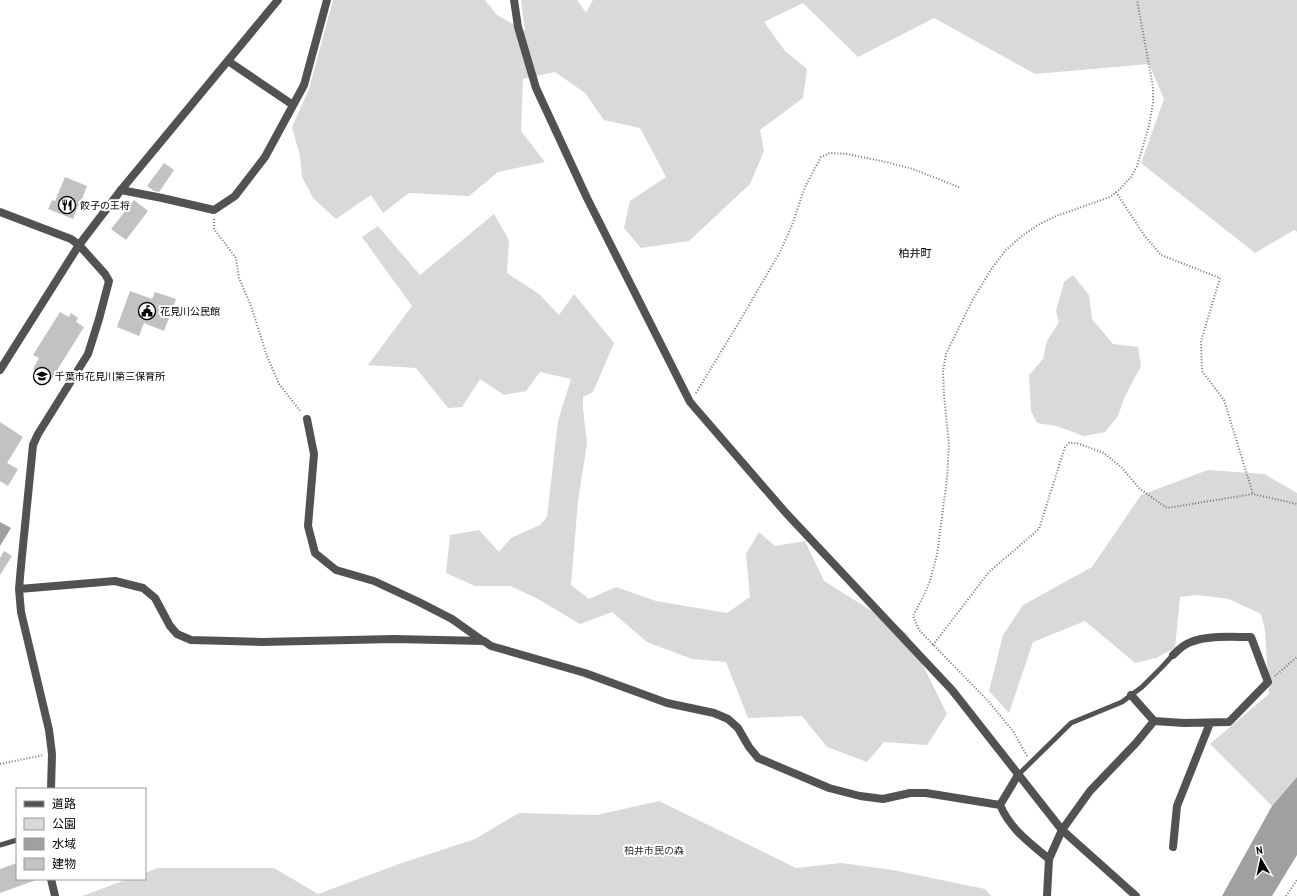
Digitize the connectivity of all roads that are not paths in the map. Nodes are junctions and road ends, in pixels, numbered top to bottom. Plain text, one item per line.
1 (278, 0) edge
2 (327, 0) edge
3 (514, 0) edge
4 (228, 61) junction
5 (292, 105) junction
6 (121, 190) junction
7 (0, 213) edge
8 (80, 245) junction
9 (0, 370) edge
10 (307, 419) road end
11 (19, 590) junction
12 (484, 641) junction
13 (1173, 655) joint
14 (1131, 695) junction
15 (1154, 721) junction
16 (1210, 723) junction
17 (1018, 775) junction
18 (51, 788) edge
19 (1000, 805) junction
20 (1062, 830) junction
21 (16, 840) edge
22 (0, 845) edge
23 (1173, 847) dead end
24 (1049, 859) junction
25 (51, 880) edge
26 (55, 896) edge
27 (1047, 896) edge
28 (1136, 896) edge

1 - 4 street
2 - 5 street
3 - 17 street
4 - 5 street
4 - 6 street
5 - 6 street
6 - 8 street
7 - 8 street
8 - 9 street
8 - 11 street
10 - 12 street
11 - 12 street
11 - 18 street
12 - 19 street
13 - 14 lane
13 - 16 street
14 - 15 street
14 - 17 lane
15 - 16 street
15 - 20 street
16 - 23 street
17 - 19 street
17 - 20 street
19 - 24 street
20 - 24 street
20 - 28 street
21 - 22 lane
24 - 27 street
25 - 26 street

